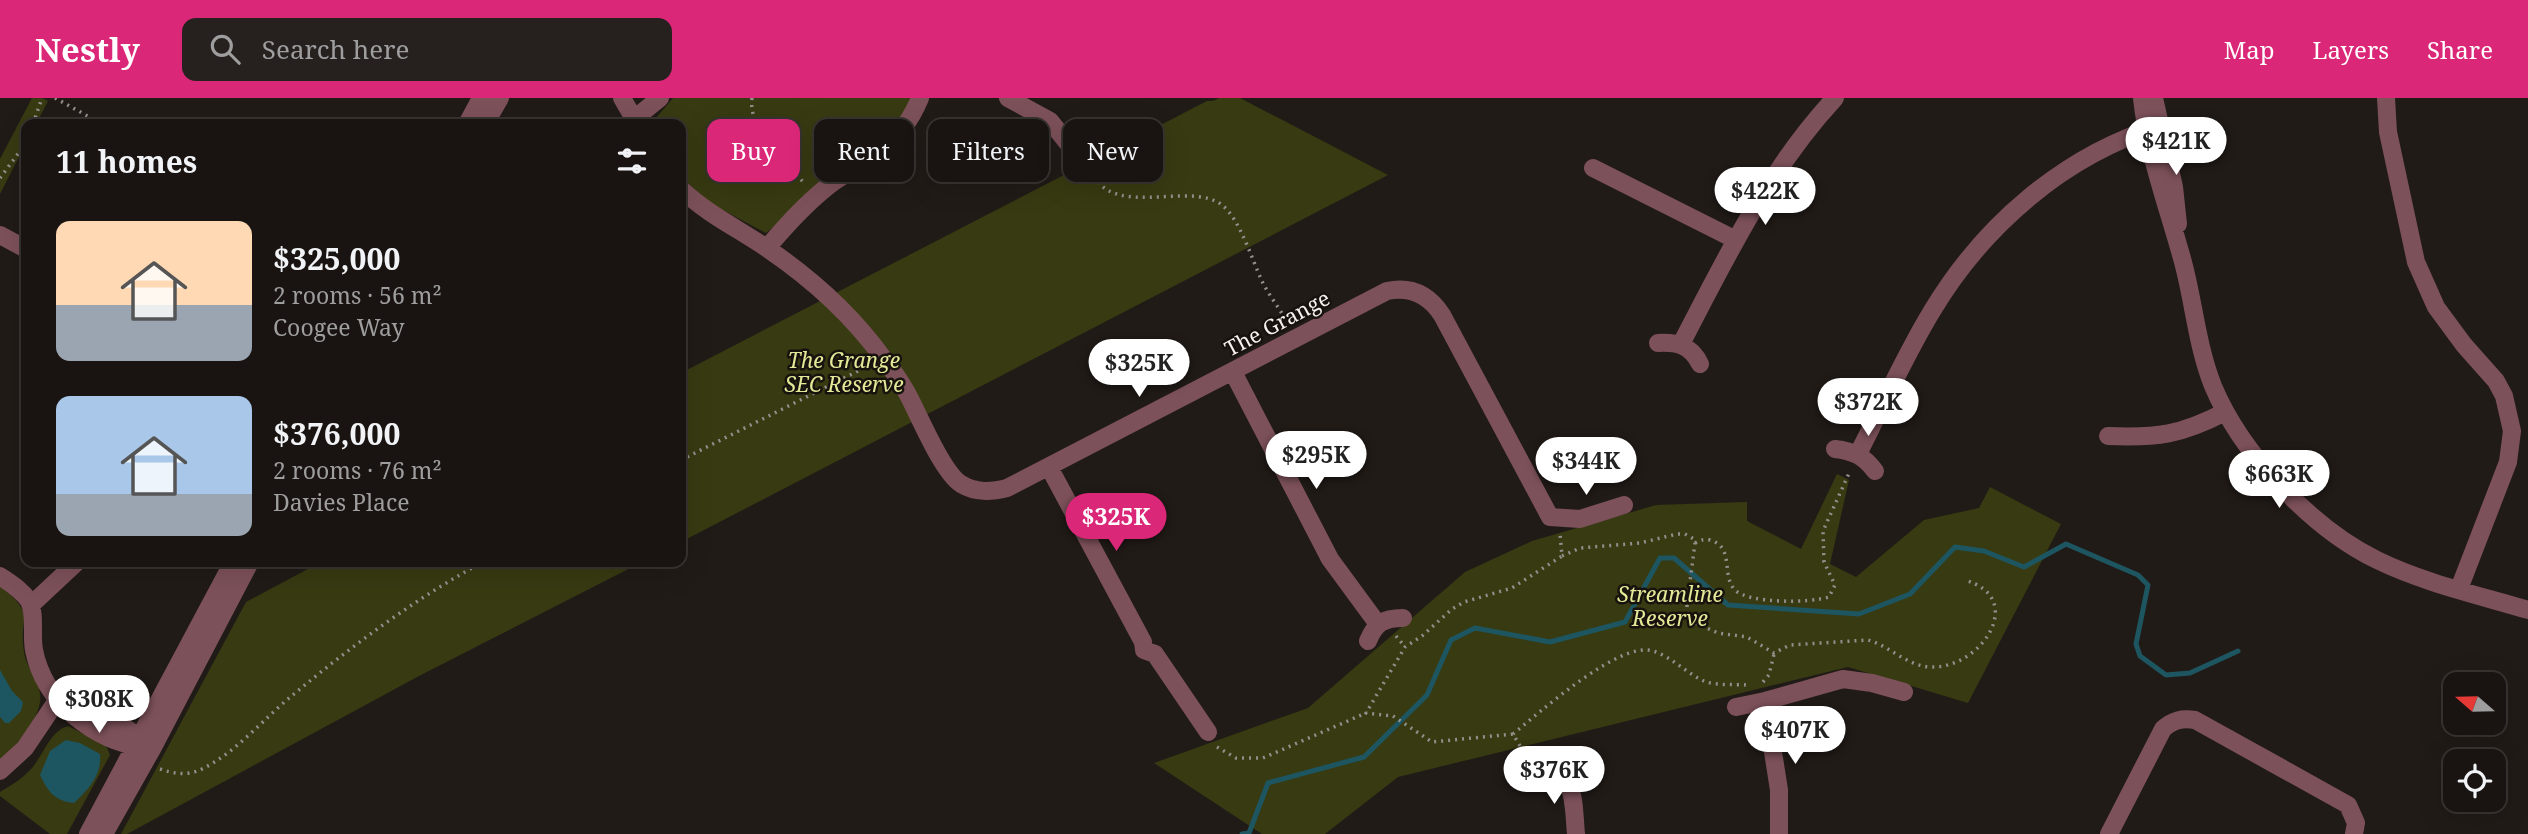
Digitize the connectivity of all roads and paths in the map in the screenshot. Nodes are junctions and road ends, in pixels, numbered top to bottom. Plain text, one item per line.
1 (42, 98) edge
2 (55, 98) edge
3 (481, 98) edge
4 (499, 98) edge
5 (622, 98) edge
6 (660, 98) edge
7 (752, 98) edge
8 (920, 98) edge
9 (1008, 98) edge
10 (1835, 98) edge
11 (2142, 98) edge
12 (2154, 98) edge
13 (2386, 98) edge
14 (35, 119) edge
15 (93, 119) edge
16 (470, 119) edge
17 (488, 119) edge
18 (633, 119) edge
19 (638, 119) edge
20 (2153, 129) junction
21 (1063, 136) edge
22 (21, 150) edge
23 (1593, 168) dead end
24 (0, 178) edge
25 (1099, 182) edge
26 (686, 194) edge
27 (816, 195) junction
28 (0, 235) edge
29 (1736, 240) junction
30 (21, 246) edge
31 (767, 248) junction
32 (1291, 342) junction
33 (1658, 343) dead end
34 (1681, 344) junction
35 (884, 358) junction
36 (1700, 363) dead end
37 (1233, 372) junction
38 (2225, 412) junction
39 (2108, 436) dead end
40 (1835, 449) dead end
41 (1858, 454) junction
42 (686, 457) edge
43 (1049, 467) junction
44 (1875, 471) dead end
45 (1624, 505) dead end
46 (1550, 517) junction
47 (1695, 545) junction
48 (1562, 556) junction
49 (72, 567) edge
50 (231, 567) edge
51 (247, 567) edge
52 (474, 567) edge
53 (0, 576) edge
54 (1964, 580) dead end
55 (2459, 589) junction
56 (31, 605) junction
57 (2528, 610) edge
58 (1403, 618) dead end
59 (1377, 624) junction
60 (1368, 641) dead end
61 (1774, 653) junction
62 (1747, 685) dead end
63 (1904, 692) dead end
64 (1763, 694) junction
65 (58, 699) junction
66 (1736, 707) dead end
67 (1366, 713) junction
68 (1208, 732) joint
69 (1513, 734) junction
70 (142, 749) junction
71 (1536, 770) joint
72 (0, 771) edge
73 (88, 834) edge
74 (104, 834) edge
75 (1576, 834) edge
76 (1779, 834) edge
77 (2109, 834) edge
78 (2354, 834) edge

1 - 14 path
2 - 15 path
3 - 16 street
4 - 17 street
5 - 18 street
6 - 19 street
7 - 27 path
8 - 27 street
9 - 21 street
10 - 29 street
11 - 20 street
12 - 20 street
13 - 55 street
20 - 38 street
20 - 41 street
22 - 24 path
23 - 29 street
25 - 32 path
26 - 31 street, The Grange
27 - 31 street
28 - 30 street
29 - 34 street
31 - 35 street, The Grange
32 - 37 street, The Grange
32 - 46 street, The Grange
33 - 34 street
34 - 36 street
35 - 42 path
35 - 43 street, The Grange
37 - 43 street, The Grange
37 - 59 street
38 - 39 street
38 - 55 street
40 - 41 street
41 - 44 street
41 - 47 path
43 - 68 street
45 - 46 street
46 - 48 path
47 - 48 path
47 - 61 path
48 - 67 path
49 - 56 street
50 - 70 street
51 - 70 street
52 - 70 path
53 - 56 street
54 - 61 path
55 - 57 street
56 - 65 street
58 - 59 street
59 - 60 street
61 - 64 path
62 - 69 path
63 - 64 street
64 - 66 street
64 - 76 street
65 - 70 street
65 - 72 street
67 - 68 path
67 - 69 path
69 - 71 path
70 - 73 street
70 - 74 street
71 - 75 street
77 - 78 street

